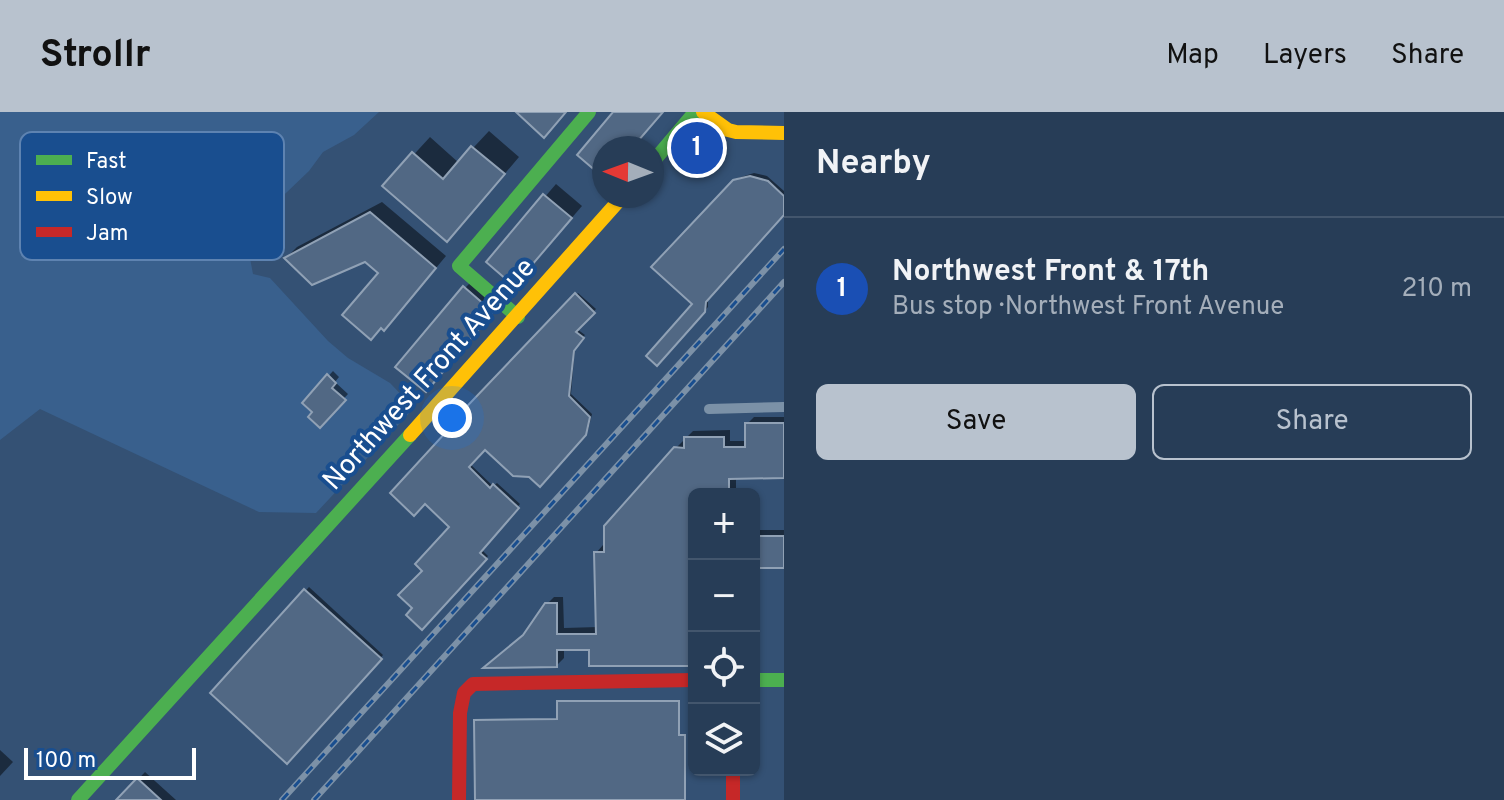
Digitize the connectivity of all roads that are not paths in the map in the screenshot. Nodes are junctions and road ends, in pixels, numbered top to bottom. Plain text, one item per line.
1 (589, 112) edge
2 (695, 112) edge
3 (703, 112) edge
4 (784, 133) edge
5 (664, 149) edge
6 (613, 208) edge
7 (518, 317) junction
8 (784, 407) edge
9 (709, 409) dead end
10 (688, 680) edge
11 (760, 680) edge
12 (784, 680) edge
13 (733, 776) edge
14 (78, 800) edge
15 (459, 800) edge
16 (733, 800) edge

1 - 7 main road
2 - 5 main road
3 - 4 main road
6 - 7 main road, Northwest Front Avenue
7 - 14 main road, Northwest Front Avenue
8 - 9 street
10 - 15 main road
11 - 12 main road
13 - 16 main road

